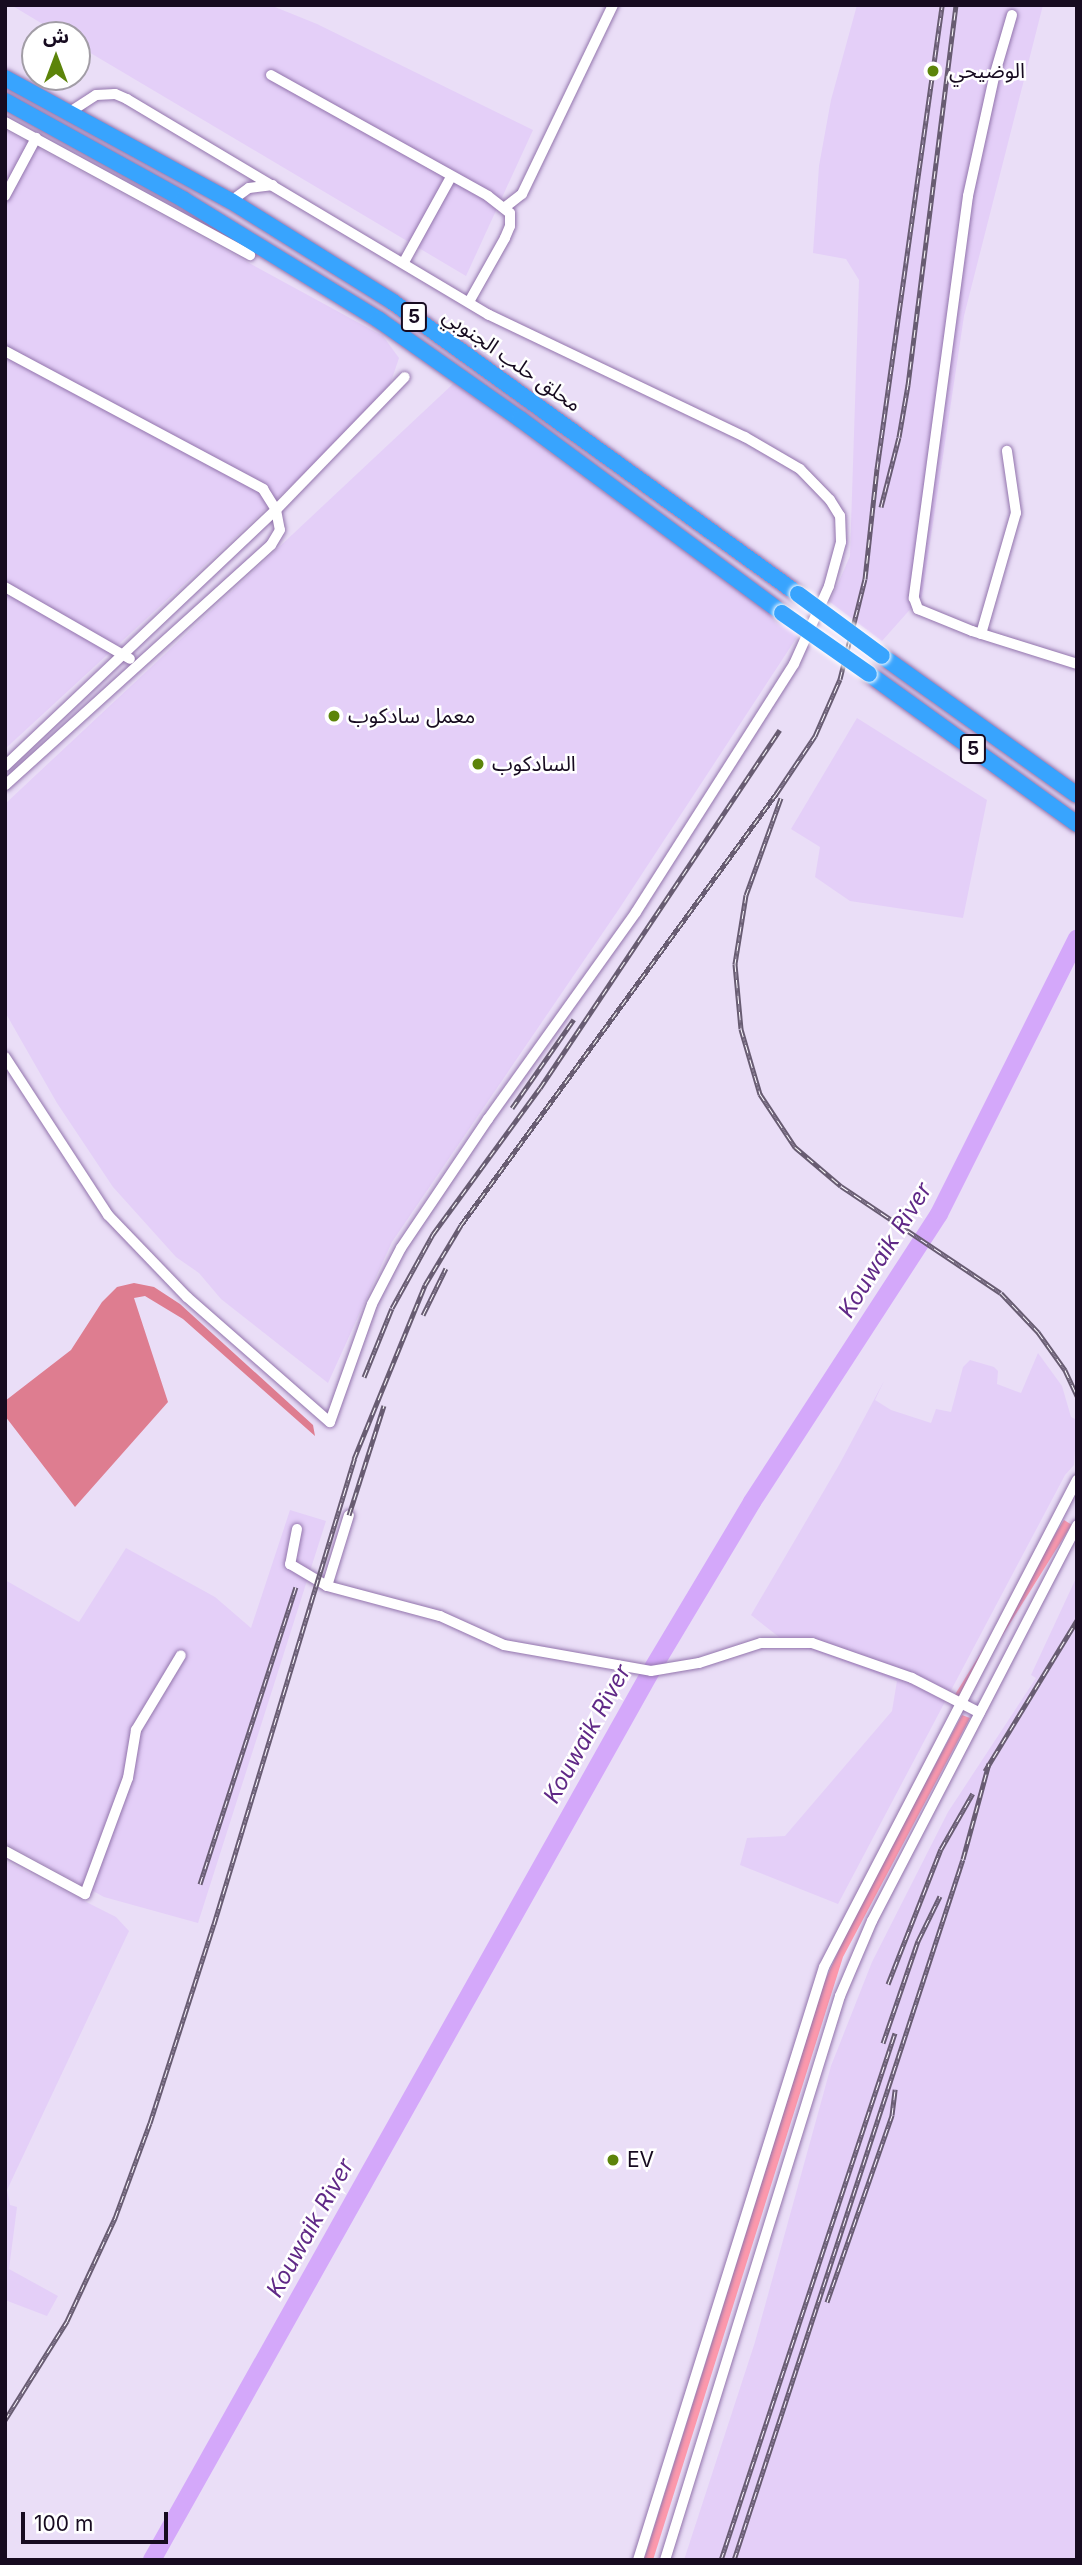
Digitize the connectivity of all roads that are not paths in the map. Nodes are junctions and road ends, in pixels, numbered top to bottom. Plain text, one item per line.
1 (613, 5) edge
2 (1012, 15) dead end
3 (271, 75) dead end
4 (5, 78) edge
5 (12, 104) edge
6 (68, 113) junction
7 (7, 127) edge
8 (36, 138) junction
9 (451, 177) junction
10 (273, 184) junction
11 (5, 196) edge
12 (231, 201) junction
13 (504, 208) junction
14 (250, 255) dead end
15 (404, 262) junction
16 (469, 302) junction
17 (5, 351) edge
18 (405, 377) dead end
19 (1007, 451) dead end
20 (276, 510) junction
21 (5, 587) edge
22 (982, 634) junction
23 (125, 655) junction
24 (138, 664) junction
25 (1077, 664) edge
26 (30, 743) junction
27 (39, 753) junction
28 (5, 766) edge
29 (5, 785) edge
30 (1077, 795) edge
31 (1077, 824) edge
32 (5, 1057) edge
33 (1077, 1480) edge
34 (349, 1515) dead end
35 (1077, 1525) edge
36 (297, 1529) dead end
37 (327, 1586) junction
38 (181, 1654) dead end
39 (961, 1703) junction
40 (979, 1713) junction
41 (5, 1851) edge
42 (638, 2560) edge
43 (665, 2560) edge

1 - 13 street
2 - 22 street
3 - 9 street
4 - 6 highway, محلق حلب الجنوبي / 5
5 - 7 street
5 - 31 highway, 5, bridge
6 - 10 street
6 - 12 highway, محلق حلب الجنوبي / 5
7 - 8 street
8 - 11 street
8 - 14 street
9 - 13 street
9 - 15 street
10 - 12 street
10 - 15 street
12 - 30 highway, محلق حلب الجنوبي / 5, bridge
13 - 16 street
15 - 16 street
16 - 32 street
17 - 20 street
18 - 20 street
19 - 22 street
20 - 23 street
20 - 24 street
21 - 23 street
22 - 25 street
23 - 24 street
23 - 26 street
24 - 27 street
26 - 27 street
26 - 28 street
27 - 29 street
33 - 39 street
34 - 37 street
35 - 40 street
36 - 37 street
37 - 39 street
38 - 41 street
39 - 40 street
39 - 42 street
40 - 43 street

